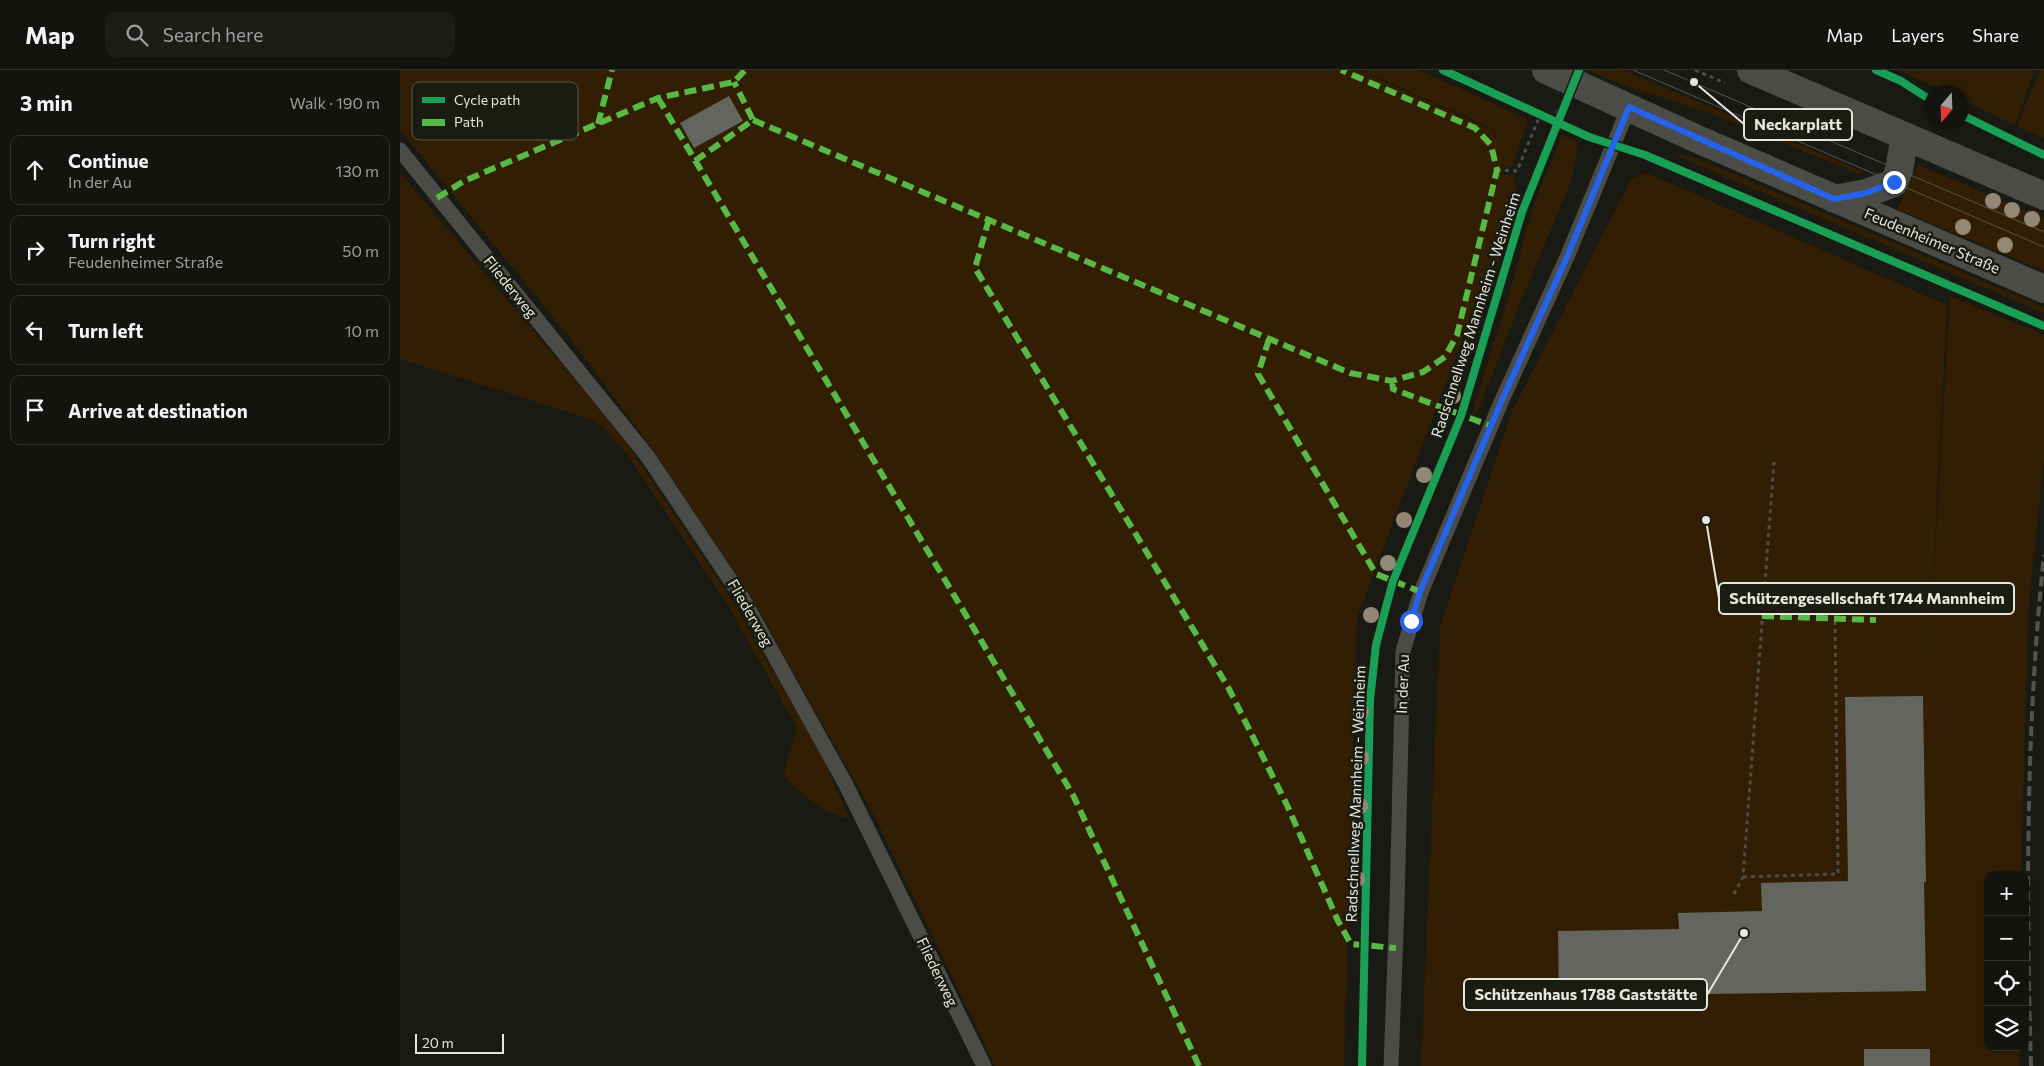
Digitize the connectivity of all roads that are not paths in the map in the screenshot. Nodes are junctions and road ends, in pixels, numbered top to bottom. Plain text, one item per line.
1 (1546, 70) edge
2 (1751, 70) edge
3 (1629, 107) junction
4 (1905, 136) junction
5 (400, 150) edge
6 (2044, 196) edge
7 (1834, 199) junction
8 (2044, 289) edge
9 (984, 1066) edge
10 (1391, 1066) edge

1 - 3 main road, Feudenheimer Straße
2 - 4 main road
3 - 7 main road, Feudenheimer Straße
3 - 10 lane, In der Au
4 - 6 main road
4 - 7 main road
5 - 9 lane, Fliederweg
7 - 8 main road, Feudenheimer Straße

